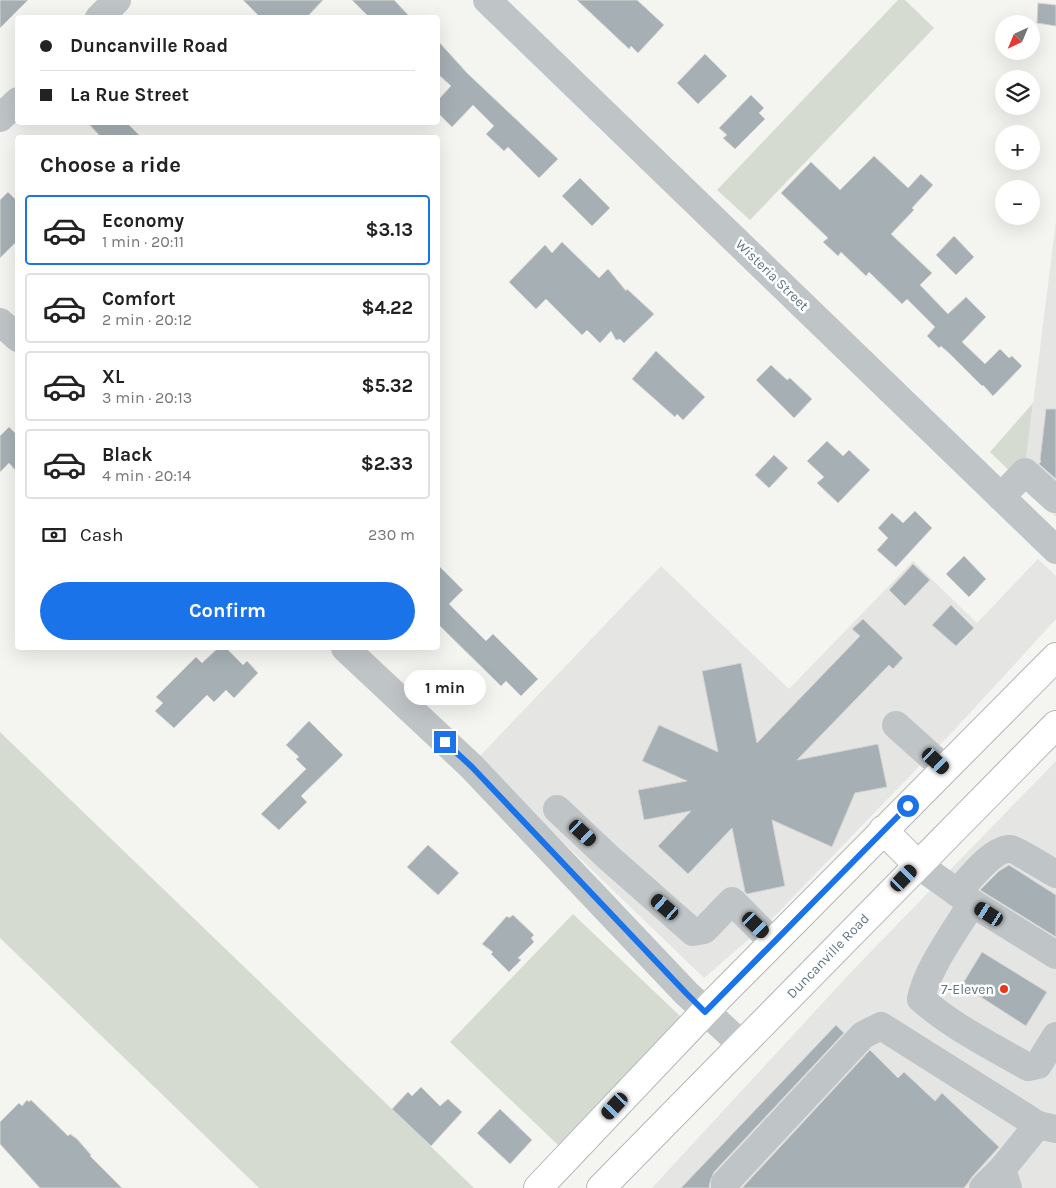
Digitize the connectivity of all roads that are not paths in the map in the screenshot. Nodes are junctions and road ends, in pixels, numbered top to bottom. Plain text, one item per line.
1 (117, 0) edge
2 (487, 0) edge
3 (102, 15) edge
4 (15, 103) edge
5 (0, 118) edge
6 (0, 322) edge
7 (15, 335) edge
8 (1001, 497) junction
9 (1055, 500) edge
10 (1030, 525) junction
11 (1056, 550) edge
12 (347, 650) edge
13 (1056, 656) edge
14 (1056, 724) edge
15 (896, 725) dead end
16 (945, 769) junction
17 (557, 809) dead end
18 (883, 830) junction
19 (918, 864) junction
20 (1056, 874) edge
21 (964, 898) junction
22 (773, 942) junction
23 (1056, 955) edge
24 (705, 1012) junction
25 (1056, 1036) edge
26 (742, 1046) junction
27 (1047, 1127) edge
28 (998, 1182) edge
29 (538, 1188) edge
30 (601, 1188) edge
31 (725, 1188) edge

1 - 3 street
2 - 8 street, Wisteria Street
4 - 5 street
6 - 7 street
8 - 9 street
8 - 10 street, Wisteria Street
9 - 10 street
10 - 11 street, Wisteria Street
12 - 24 street
13 - 16 main road
14 - 19 main road, Duncanville Road
15 - 16 street
16 - 18 main road
17 - 22 street
18 - 19 main road
18 - 22 main road
19 - 21 street
19 - 26 main road, Duncanville Road
20 - 21 street
21 - 23 street
21 - 25 street
22 - 24 main road
24 - 26 street
24 - 29 main road
26 - 30 main road, Duncanville Road
27 - 28 street
27 - 31 street

